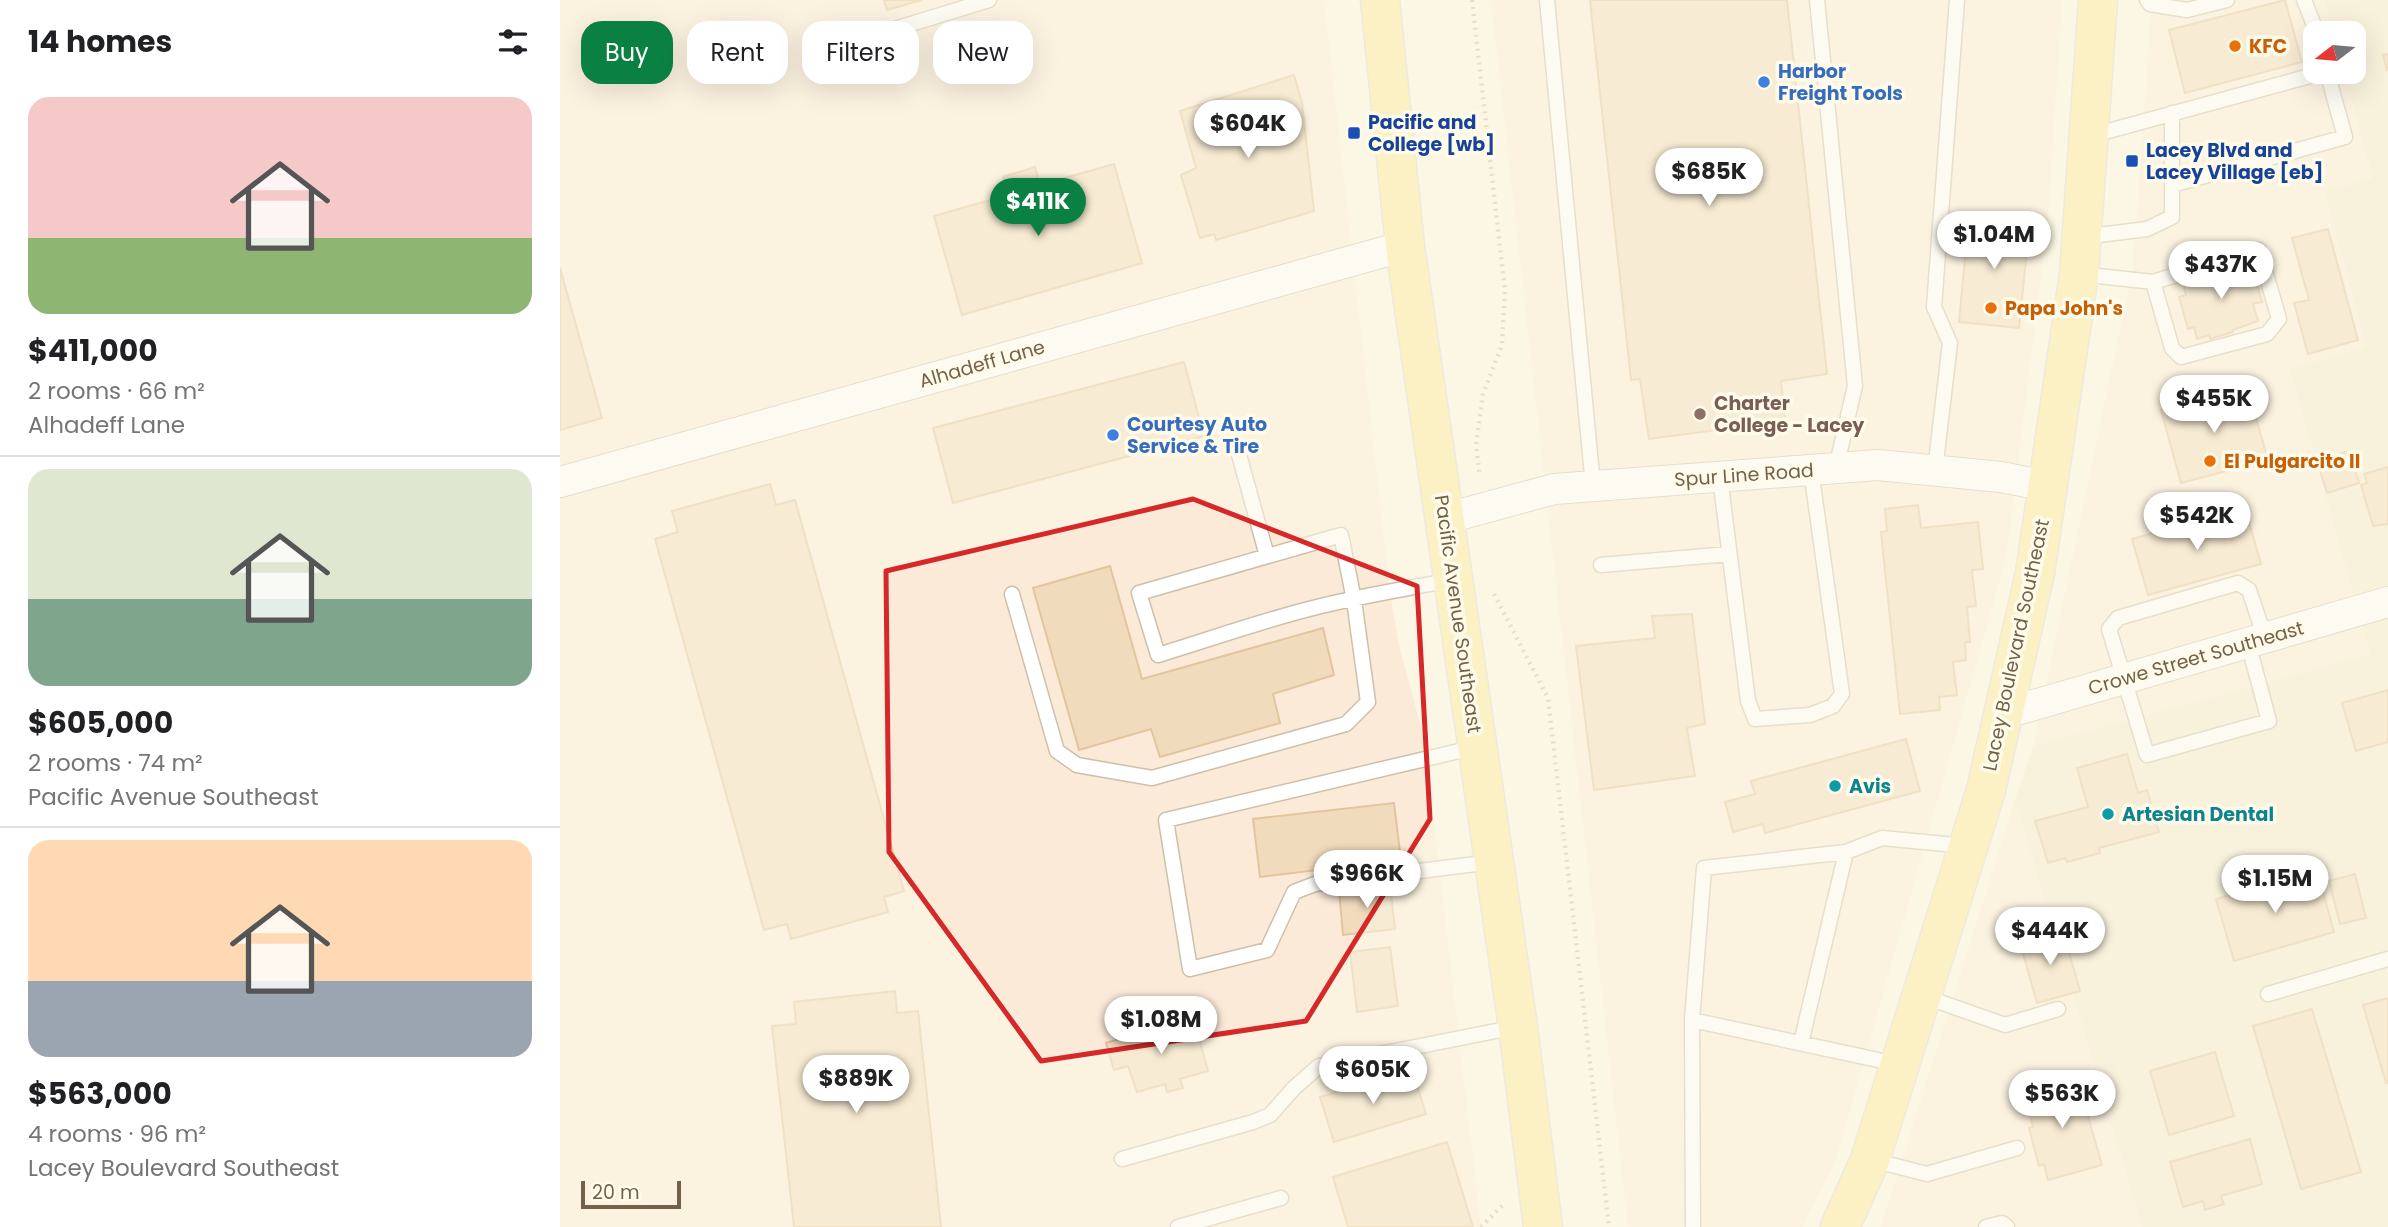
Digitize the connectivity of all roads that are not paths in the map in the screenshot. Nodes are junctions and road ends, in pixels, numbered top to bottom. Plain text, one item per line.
1 (989, 0) edge
2 (1380, 0) edge
3 (1546, 0) edge
4 (1816, 0) edge
5 (1957, 0) edge
6 (2098, 0) edge
7 (2147, 0) edge
8 (2227, 0) edge
9 (2304, 0) edge
10 (2312, 21) edge
11 (919, 22) edge
12 (2303, 78) edge
13 (2330, 84) edge
14 (2172, 113) junction
15 (2088, 136) junction
16 (2172, 185) junction
17 (1405, 246) junction
18 (2080, 256) junction
19 (2153, 282) junction
20 (1238, 451) dead end
21 (1824, 469) junction
22 (1935, 470) junction
23 (1720, 477) junction
24 (564, 481) edge
25 (1593, 486) junction
26 (2048, 486) junction
27 (1444, 519) junction
28 (1729, 554) junction
29 (1267, 556) junction
30 (1601, 565) dead end
31 (1453, 579) junction
32 (1012, 594) dead end
33 (1353, 600) junction
34 (2388, 602) edge
35 (2257, 640) junction
36 (2123, 680) junction
37 (2003, 714) junction
38 (1477, 747) junction
39 (1968, 846) junction
40 (1846, 852) junction
41 (1494, 862) junction
42 (2388, 959) edge
43 (2268, 994) dead end
44 (1922, 996) junction
45 (2058, 1009) dead end
46 (1692, 1020) junction
47 (1518, 1027) junction
48 (1801, 1042) junction
49 (1899, 1068) junction
50 (2017, 1148) dead end
51 (1122, 1159) dead end
52 (1871, 1160) junction
53 (1281, 1198) dead end
54 (1178, 1227) edge
55 (1544, 1227) edge
56 (1693, 1227) edge
57 (1840, 1227) edge
58 (1986, 1227) edge
59 (2007, 1227) edge

1 - 11 lane
2 - 17 main road, Pacific Avenue Southeast
3 - 25 lane
4 - 21 lane
5 - 22 lane
6 - 15 main road, Lacey Boulevard Southeast
7 - 8 lane
9 - 10 lane
12 - 14 lane
13 - 16 lane
14 - 15 lane
14 - 16 lane
15 - 18 main road, Lacey Boulevard Southeast
16 - 18 lane
17 - 24 street, Alhadeff Lane
17 - 27 main road, Pacific Avenue Southeast
18 - 19 lane
18 - 26 main road, Lacey Boulevard Southeast
19 - 19 lane
20 - 29 lane
21 - 22 street, Spur Line Road
21 - 23 street, Spur Line Road
21 - 28 lane
22 - 26 street, Spur Line Road
23 - 25 street, Spur Line Road
23 - 28 lane
25 - 27 street, Spur Line Road
26 - 37 main road, Lacey Boulevard Southeast
27 - 31 main road, Pacific Avenue Southeast
28 - 30 lane
29 - 33 lane
29 - 33 lane
31 - 33 lane
31 - 38 main road, Pacific Avenue Southeast
32 - 33 lane
34 - 35 street, Crowe Street Southeast
35 - 36 street, Crowe Street Southeast
35 - 36 lane
35 - 36 lane
36 - 37 street, Crowe Street Southeast
37 - 39 main road, Lacey Boulevard Southeast
38 - 41 main road, Pacific Avenue Southeast
38 - 41 lane
39 - 40 lane
39 - 44 main road, Lacey Boulevard Southeast
40 - 46 lane
40 - 48 lane
41 - 47 main road, Pacific Avenue Southeast
42 - 43 lane
44 - 45 lane
44 - 49 main road, Lacey Boulevard Southeast
46 - 48 lane
46 - 56 lane
47 - 51 lane
47 - 55 main road, Pacific Avenue Southeast
48 - 49 lane
49 - 52 main road, Lacey Boulevard Southeast
50 - 52 lane
52 - 57 main road, Lacey Boulevard Southeast
53 - 54 lane
58 - 59 lane

